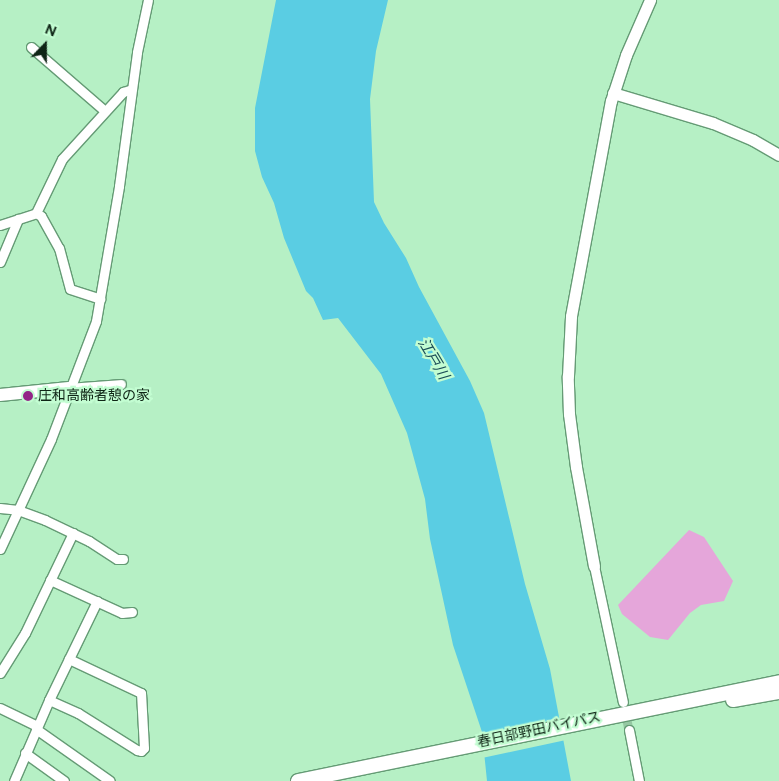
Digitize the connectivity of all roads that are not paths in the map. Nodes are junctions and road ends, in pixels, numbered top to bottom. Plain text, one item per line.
1 (148, 0) edge
2 (650, 0) edge
3 (31, 47) dead end
4 (132, 89) junction
5 (613, 93) junction
6 (105, 112) junction
7 (779, 155) edge
8 (36, 212) junction
9 (18, 220) junction
10 (0, 225) edge
11 (0, 262) edge
12 (100, 299) junction
13 (121, 384) dead end
14 (68, 388) junction
15 (0, 395) edge
16 (0, 508) edge
17 (18, 510) junction
18 (73, 532) junction
19 (0, 549) edge
20 (123, 559) dead end
21 (594, 566) joint
22 (50, 580) junction
23 (97, 601) junction
24 (132, 612) dead end
25 (69, 659) junction
26 (0, 673) edge
27 (779, 682) edge
28 (779, 692) edge
29 (49, 700) junction
30 (623, 702) tunnel mouth
31 (1, 709) edge
32 (604, 721) junction
33 (36, 727) junction
34 (629, 730) tunnel mouth
35 (25, 753) junction
36 (17, 779) edge
37 (64, 781) edge
38 (110, 781) edge
39 (298, 781) edge
40 (343, 781) edge
41 (639, 781) edge

1 - 4 street
2 - 5 street
3 - 6 street
4 - 6 street
4 - 12 street
5 - 7 street
5 - 21 street
6 - 8 street
8 - 9 street
8 - 12 street
9 - 10 street
9 - 11 street
12 - 14 street
13 - 14 street
14 - 15 main road
14 - 17 street
16 - 17 street
17 - 18 street
17 - 19 street
18 - 20 street
18 - 22 street
21 - 30 street
22 - 23 street
22 - 26 street
23 - 24 street
23 - 25 street
25 - 29 street
25 - 29 street
27 - 32 highway, 春日部野田バイパス
28 - 32 highway, 春日部野田バイパス
29 - 33 street
31 - 33 street
32 - 39 highway, 春日部野田バイパス
32 - 40 highway, 春日部野田バイパス
33 - 35 street
33 - 38 street
34 - 41 street
35 - 36 street
35 - 37 street

